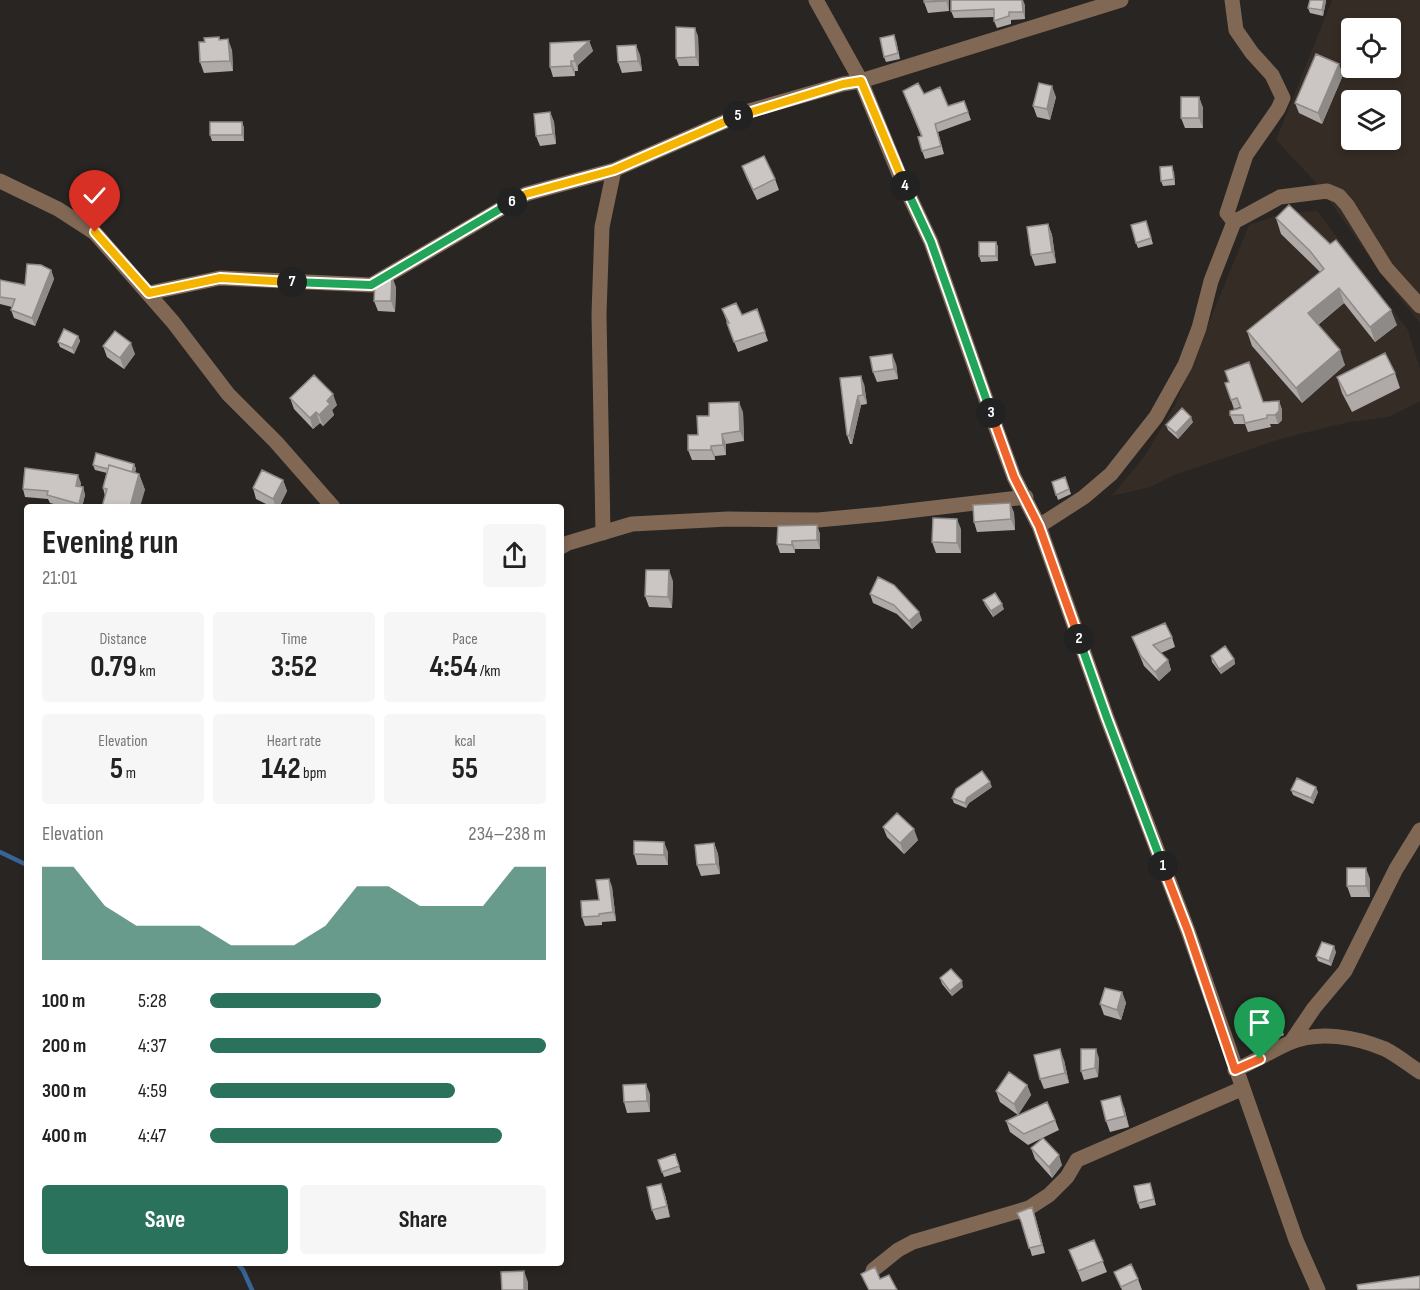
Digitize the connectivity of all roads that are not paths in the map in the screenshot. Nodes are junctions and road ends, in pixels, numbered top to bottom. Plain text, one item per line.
1 (816, 0) edge
2 (1121, 0) edge
3 (1232, 0) edge
4 (861, 81) junction
5 (614, 170) junction
6 (0, 181) edge
7 (1234, 222) junction
8 (149, 293) junction
9 (1420, 306) edge
10 (1026, 497) junction
11 (330, 504) edge
12 (1039, 526) junction
13 (603, 533) junction
14 (564, 546) edge
15 (1420, 830) edge
16 (1291, 1042) junction
17 (1235, 1070) junction
18 (1420, 1072) edge
19 (1241, 1089) junction
20 (873, 1270) edge
21 (1318, 1290) edge

1 - 4 street
2 - 4 street
3 - 7 street
4 - 5 street
4 - 10 street
5 - 8 street
5 - 13 street
6 - 8 street
7 - 9 street
7 - 12 street
8 - 11 street
10 - 12 street
10 - 13 street
12 - 17 street
13 - 14 street
15 - 16 street
16 - 17 street
16 - 18 street
17 - 19 street
19 - 20 street
19 - 21 street

